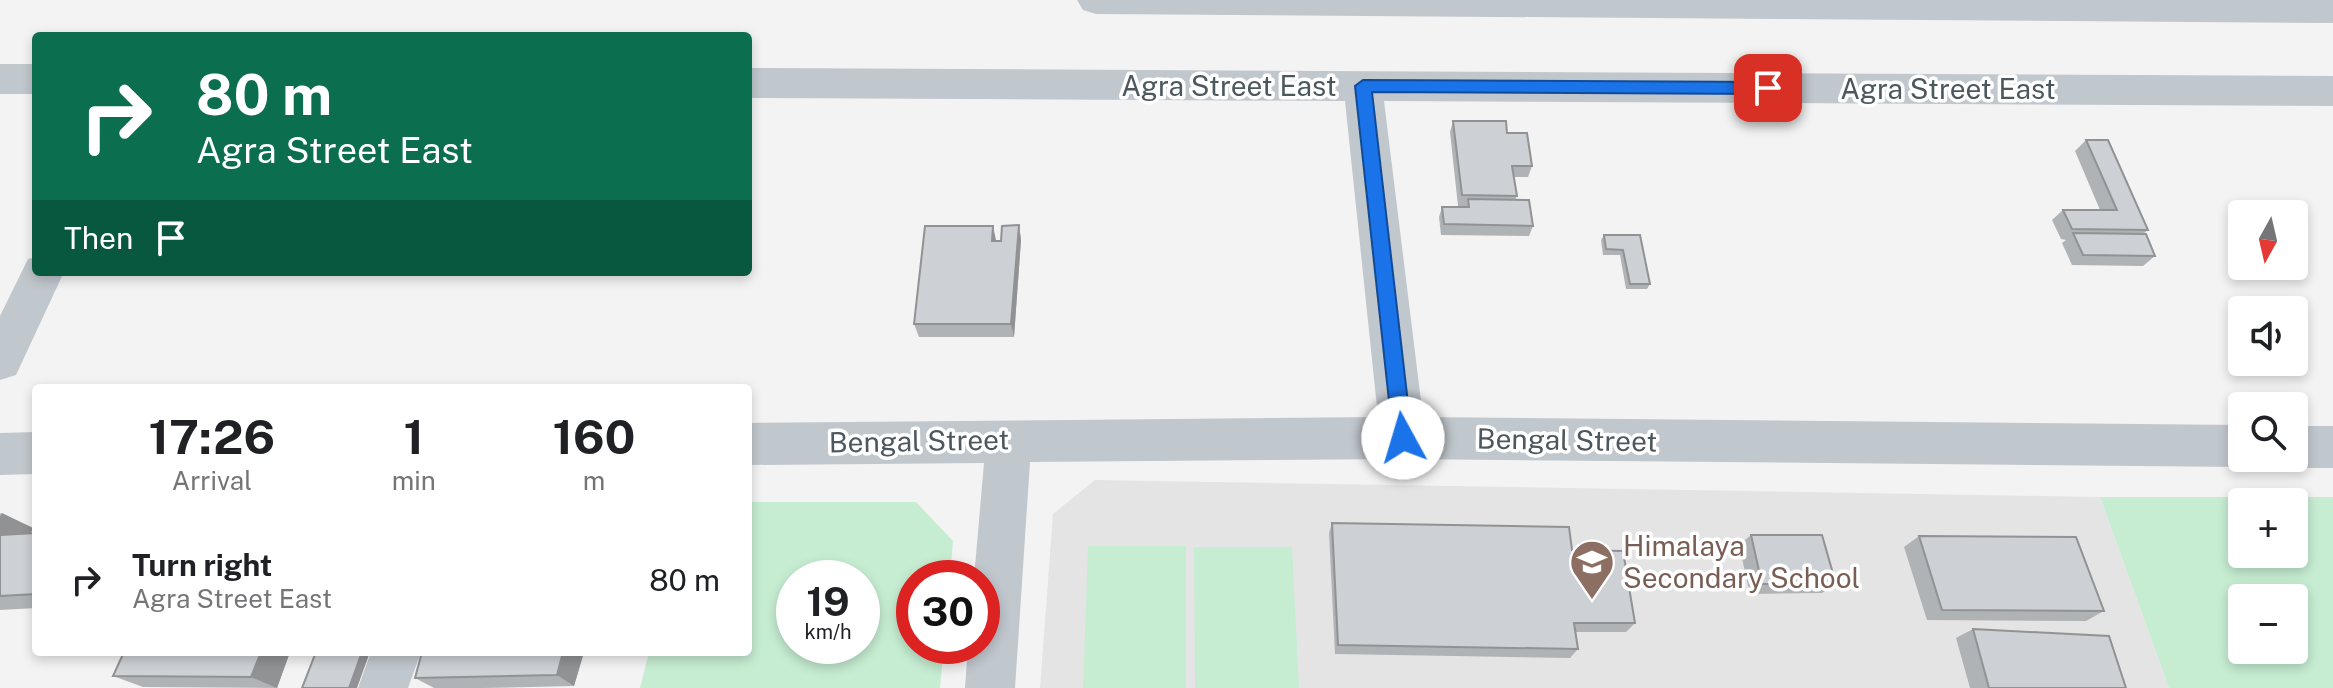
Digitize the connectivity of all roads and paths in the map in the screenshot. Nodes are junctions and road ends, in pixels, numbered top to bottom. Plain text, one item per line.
1 (1096, 0) edge
2 (2333, 9) edge
3 (0, 79) edge
4 (32, 79) edge
5 (752, 83) edge
6 (1363, 86) junction
7 (2333, 91) edge
8 (41, 276) edge
9 (0, 361) edge
10 (1403, 438) junction
11 (1009, 440) junction
12 (752, 444) edge
13 (2228, 446) edge
14 (2308, 447) edge
15 (2333, 447) edge
16 (32, 453) edge
17 (0, 454) edge
18 (395, 656) edge
19 (383, 688) edge
20 (990, 688) edge

1 - 2 street
3 - 4 street
5 - 6 street, Agra Street East
6 - 7 street, Agra Street East
6 - 10 street
8 - 9 street
10 - 11 street, Bengal Street
10 - 13 street, Bengal Street
11 - 12 street, Bengal Street
11 - 20 street
14 - 15 street
16 - 17 street
18 - 19 street

